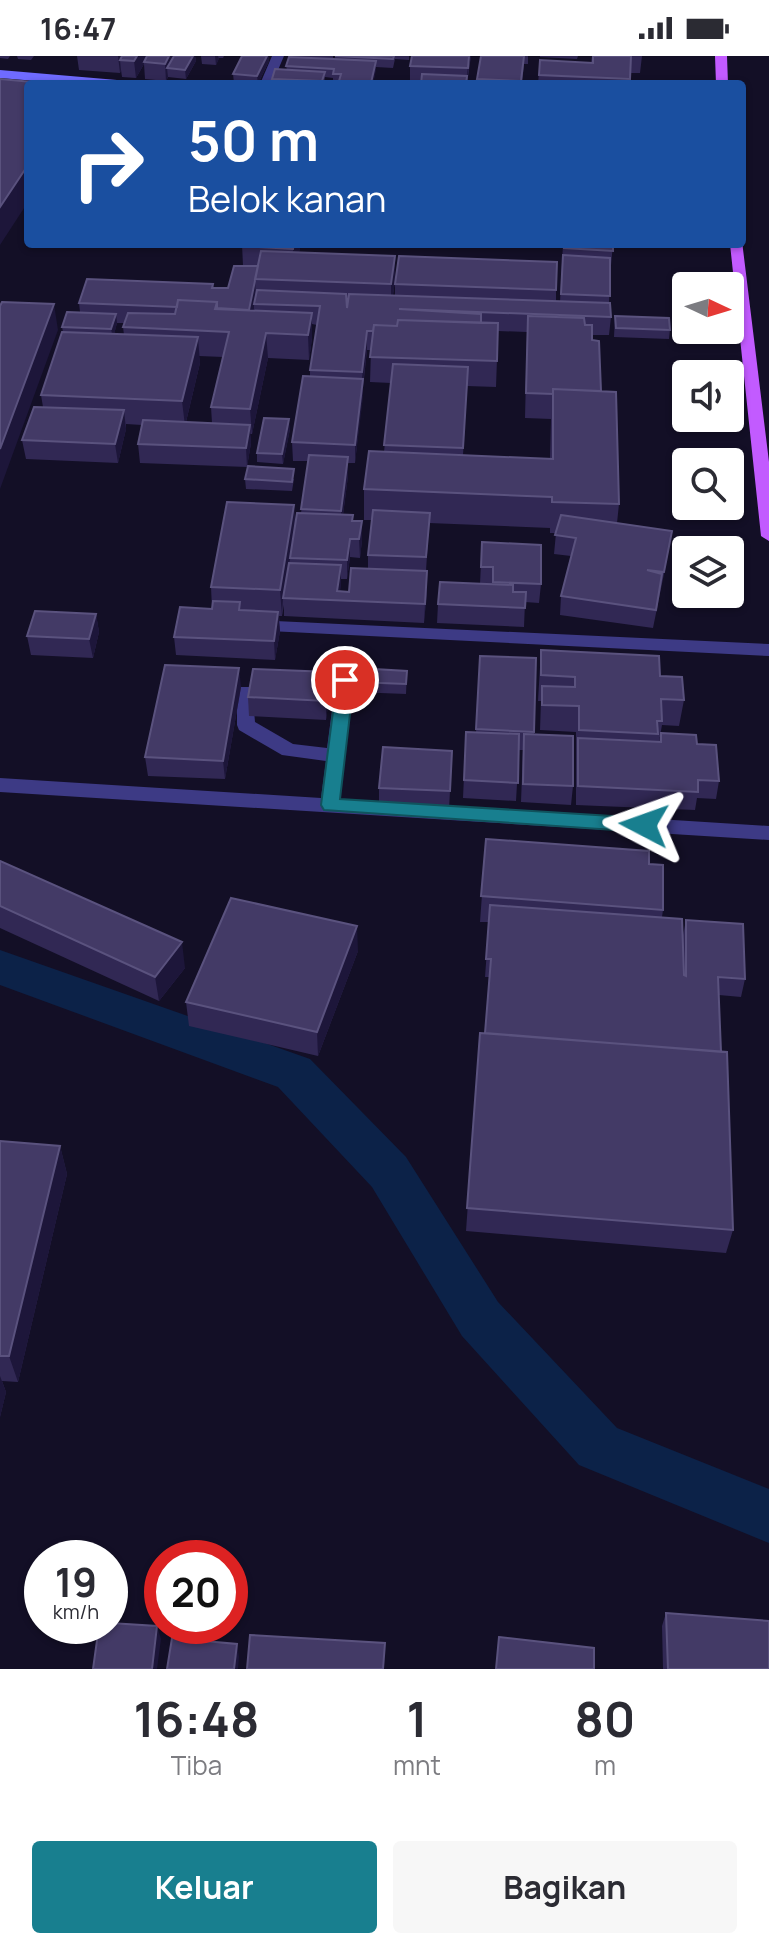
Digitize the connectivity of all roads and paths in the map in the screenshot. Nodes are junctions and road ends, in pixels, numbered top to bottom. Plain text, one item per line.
1 (278, 56) edge
2 (721, 56) edge
3 (0, 74) edge
4 (70, 80) edge
5 (268, 80) edge
6 (722, 80) edge
7 (737, 248) edge
8 (769, 536) edge
9 (244, 625) edge
10 (769, 650) edge
11 (345, 680) dead end
12 (246, 691) edge
13 (336, 756) junction
14 (0, 785) edge
15 (330, 805) junction
16 (769, 833) edge

1 - 5 street
2 - 6 main road
3 - 4 street
7 - 8 main road
9 - 10 street
11 - 13 street
12 - 13 street
13 - 15 street
14 - 15 street
15 - 16 street

